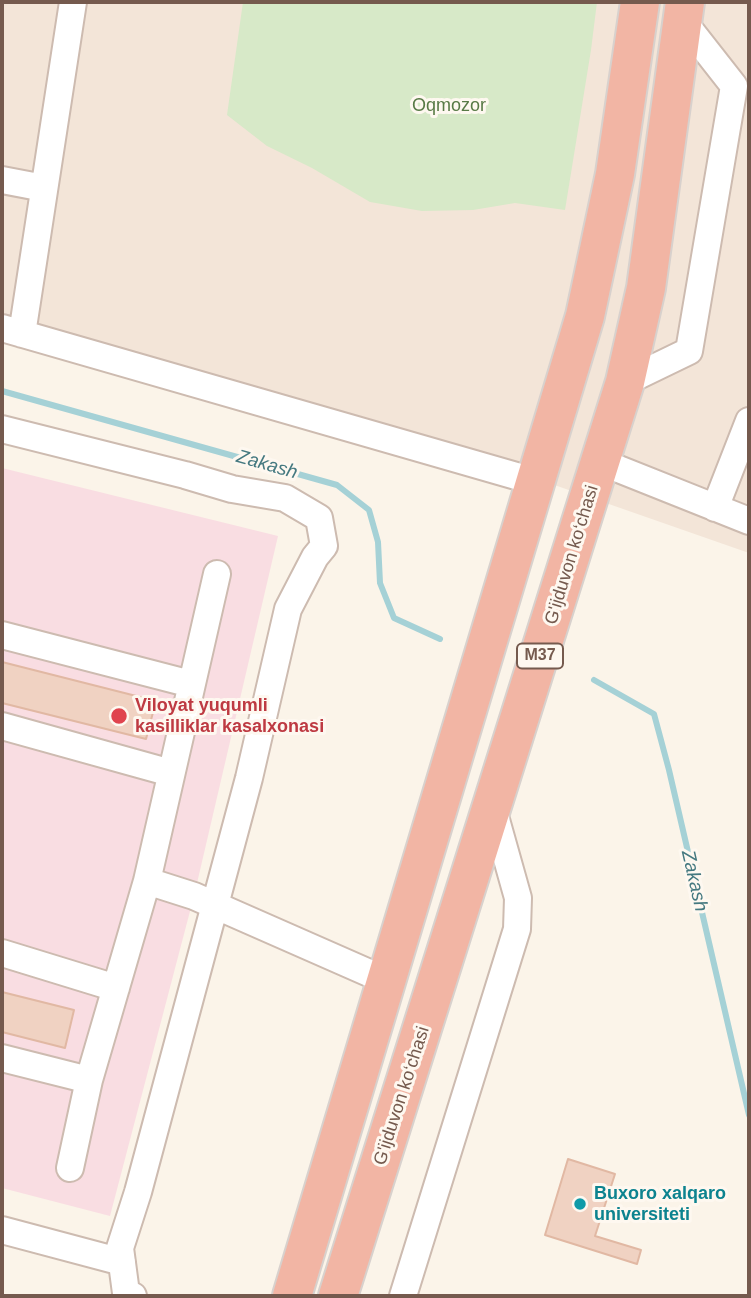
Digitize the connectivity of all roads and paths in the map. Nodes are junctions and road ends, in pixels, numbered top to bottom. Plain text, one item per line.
1 (73, 2) edge
2 (640, 2) edge
3 (684, 12) edge
4 (2, 180) edge
5 (44, 188) junction
6 (12, 331) edge
7 (625, 382) junction
8 (749, 421) edge
9 (2, 429) edge
10 (601, 462) junction
11 (537, 482) junction
12 (715, 508) junction
13 (749, 521) edge
14 (217, 574) dead end
15 (2, 635) edge
16 (191, 684) junction
17 (2, 726) edge
18 (171, 773) junction
19 (493, 809) junction
20 (147, 881) junction
21 (214, 905) junction
22 (2, 953) edge
23 (385, 980) junction
24 (116, 988) junction
25 (2, 1058) edge
26 (89, 1080) junction
27 (69, 1168) dead end
28 (2, 1230) edge
29 (122, 1262) junction
30 (133, 1296) edge
31 (292, 1296) edge
32 (338, 1296) edge
33 (404, 1296) edge

1 - 5 street
2 - 11 highway
3 - 7 highway, G'ijduvon ko‘chasi / M37
3 - 7 street
4 - 5 street
5 - 6 street
6 - 11 street
7 - 10 highway, G'ijduvon ko‘chasi / M37
8 - 12 street
9 - 21 street
10 - 12 street
10 - 19 highway, G'ijduvon ko‘chasi / M37
11 - 23 highway
12 - 13 street
14 - 16 street
15 - 16 street
16 - 18 street
17 - 18 street
18 - 20 street
19 - 32 highway, G'ijduvon ko‘chasi / M37
19 - 33 street
20 - 21 street
20 - 24 street
21 - 23 street
21 - 29 street
22 - 24 street
23 - 31 highway
24 - 26 street
25 - 26 street
26 - 27 street
28 - 29 street
29 - 30 street

